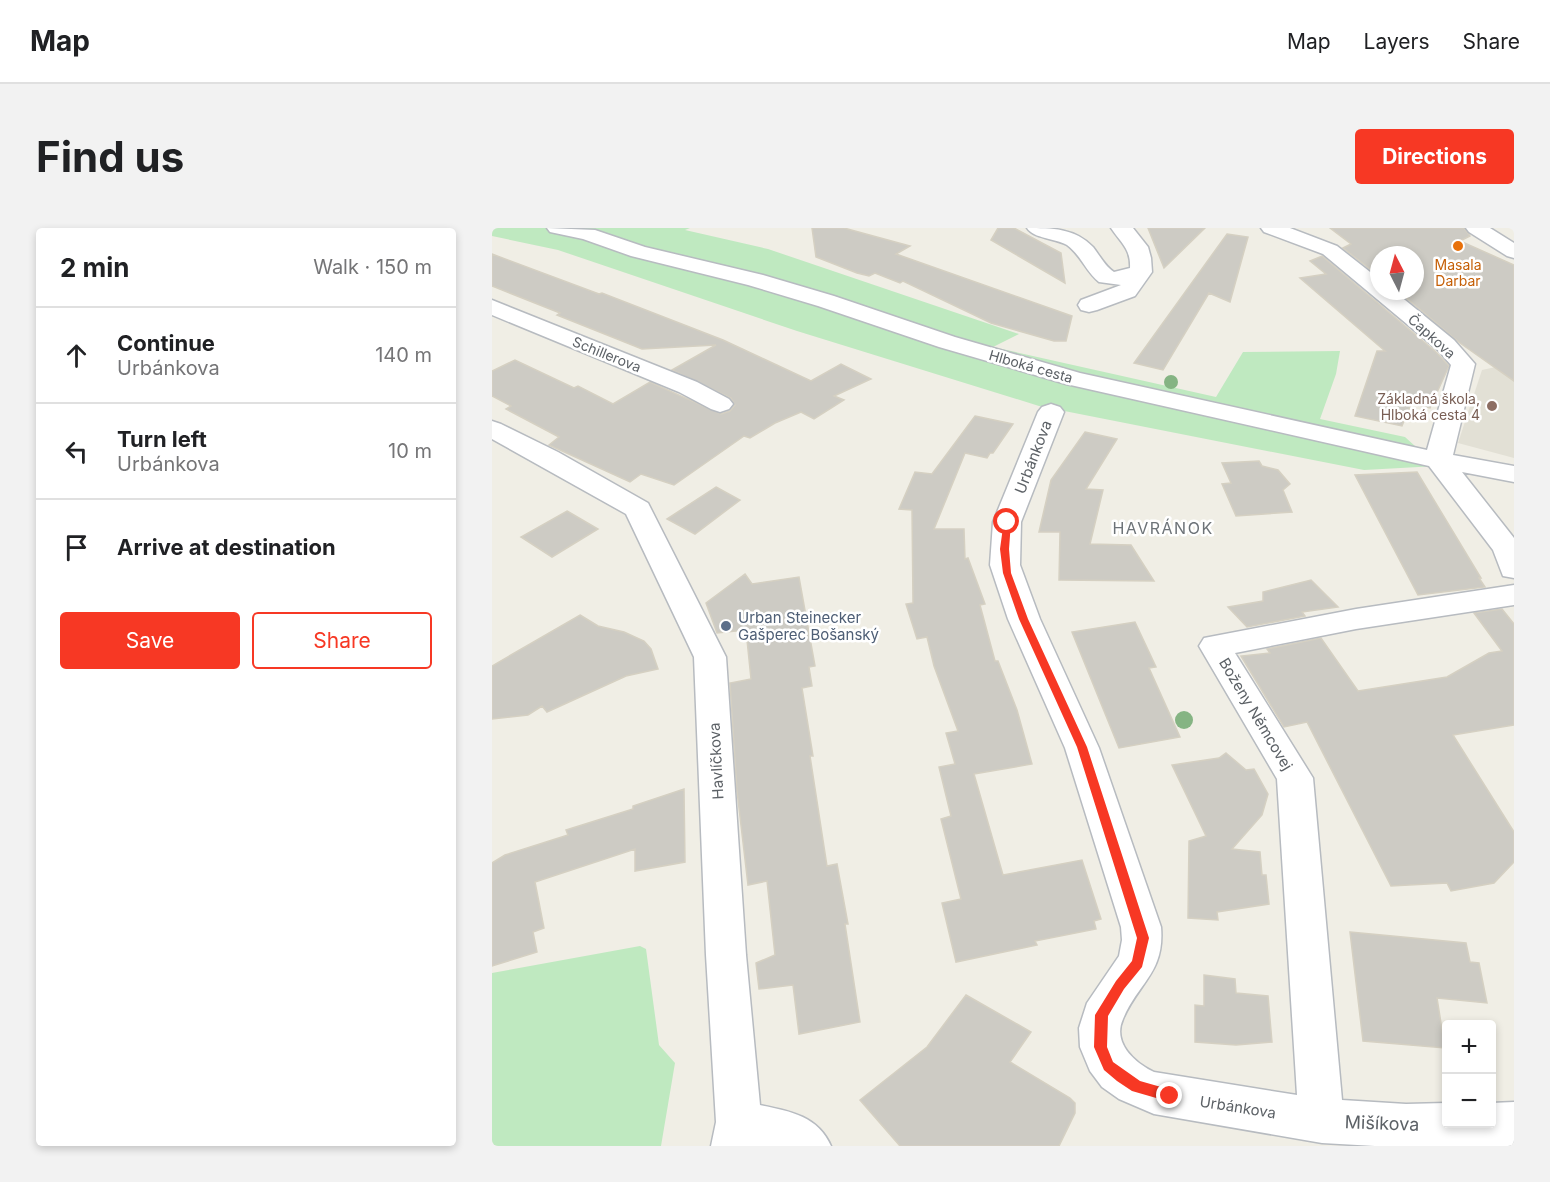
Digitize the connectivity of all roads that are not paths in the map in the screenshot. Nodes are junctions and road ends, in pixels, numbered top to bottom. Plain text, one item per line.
1 (557, 228) edge
2 (1037, 228) edge
3 (1121, 228) edge
4 (1270, 228) edge
5 (1476, 228) edge
6 (1514, 252) edge
7 (1141, 272) junction
8 (1370, 283) edge
9 (1391, 300) edge
10 (1089, 305) dead end
11 (492, 307) edge
12 (720, 404) dead end
13 (1051, 412) dead end
14 (498, 437) edge
15 (1438, 460) junction
16 (1514, 474) edge
17 (1514, 569) edge
18 (1514, 595) edge
19 (1322, 1121) junction
20 (1514, 1124) edge
21 (736, 1134) edge
22 (808, 1146) edge

1 - 15 street, Hlboká cesta
2 - 7 street
3 - 7 street
4 - 8 street, Čapkova
5 - 6 street
7 - 10 street
9 - 15 street, Čapkova
11 - 12 street, Schillerova
13 - 19 street, Urbánkova
14 - 21 street, Havlíčkova
15 - 16 street, Hlboká cesta
15 - 17 street
18 - 19 street, Boženy Němcovej
19 - 20 street, Mišíkova
21 - 22 street, Havlíčkova

